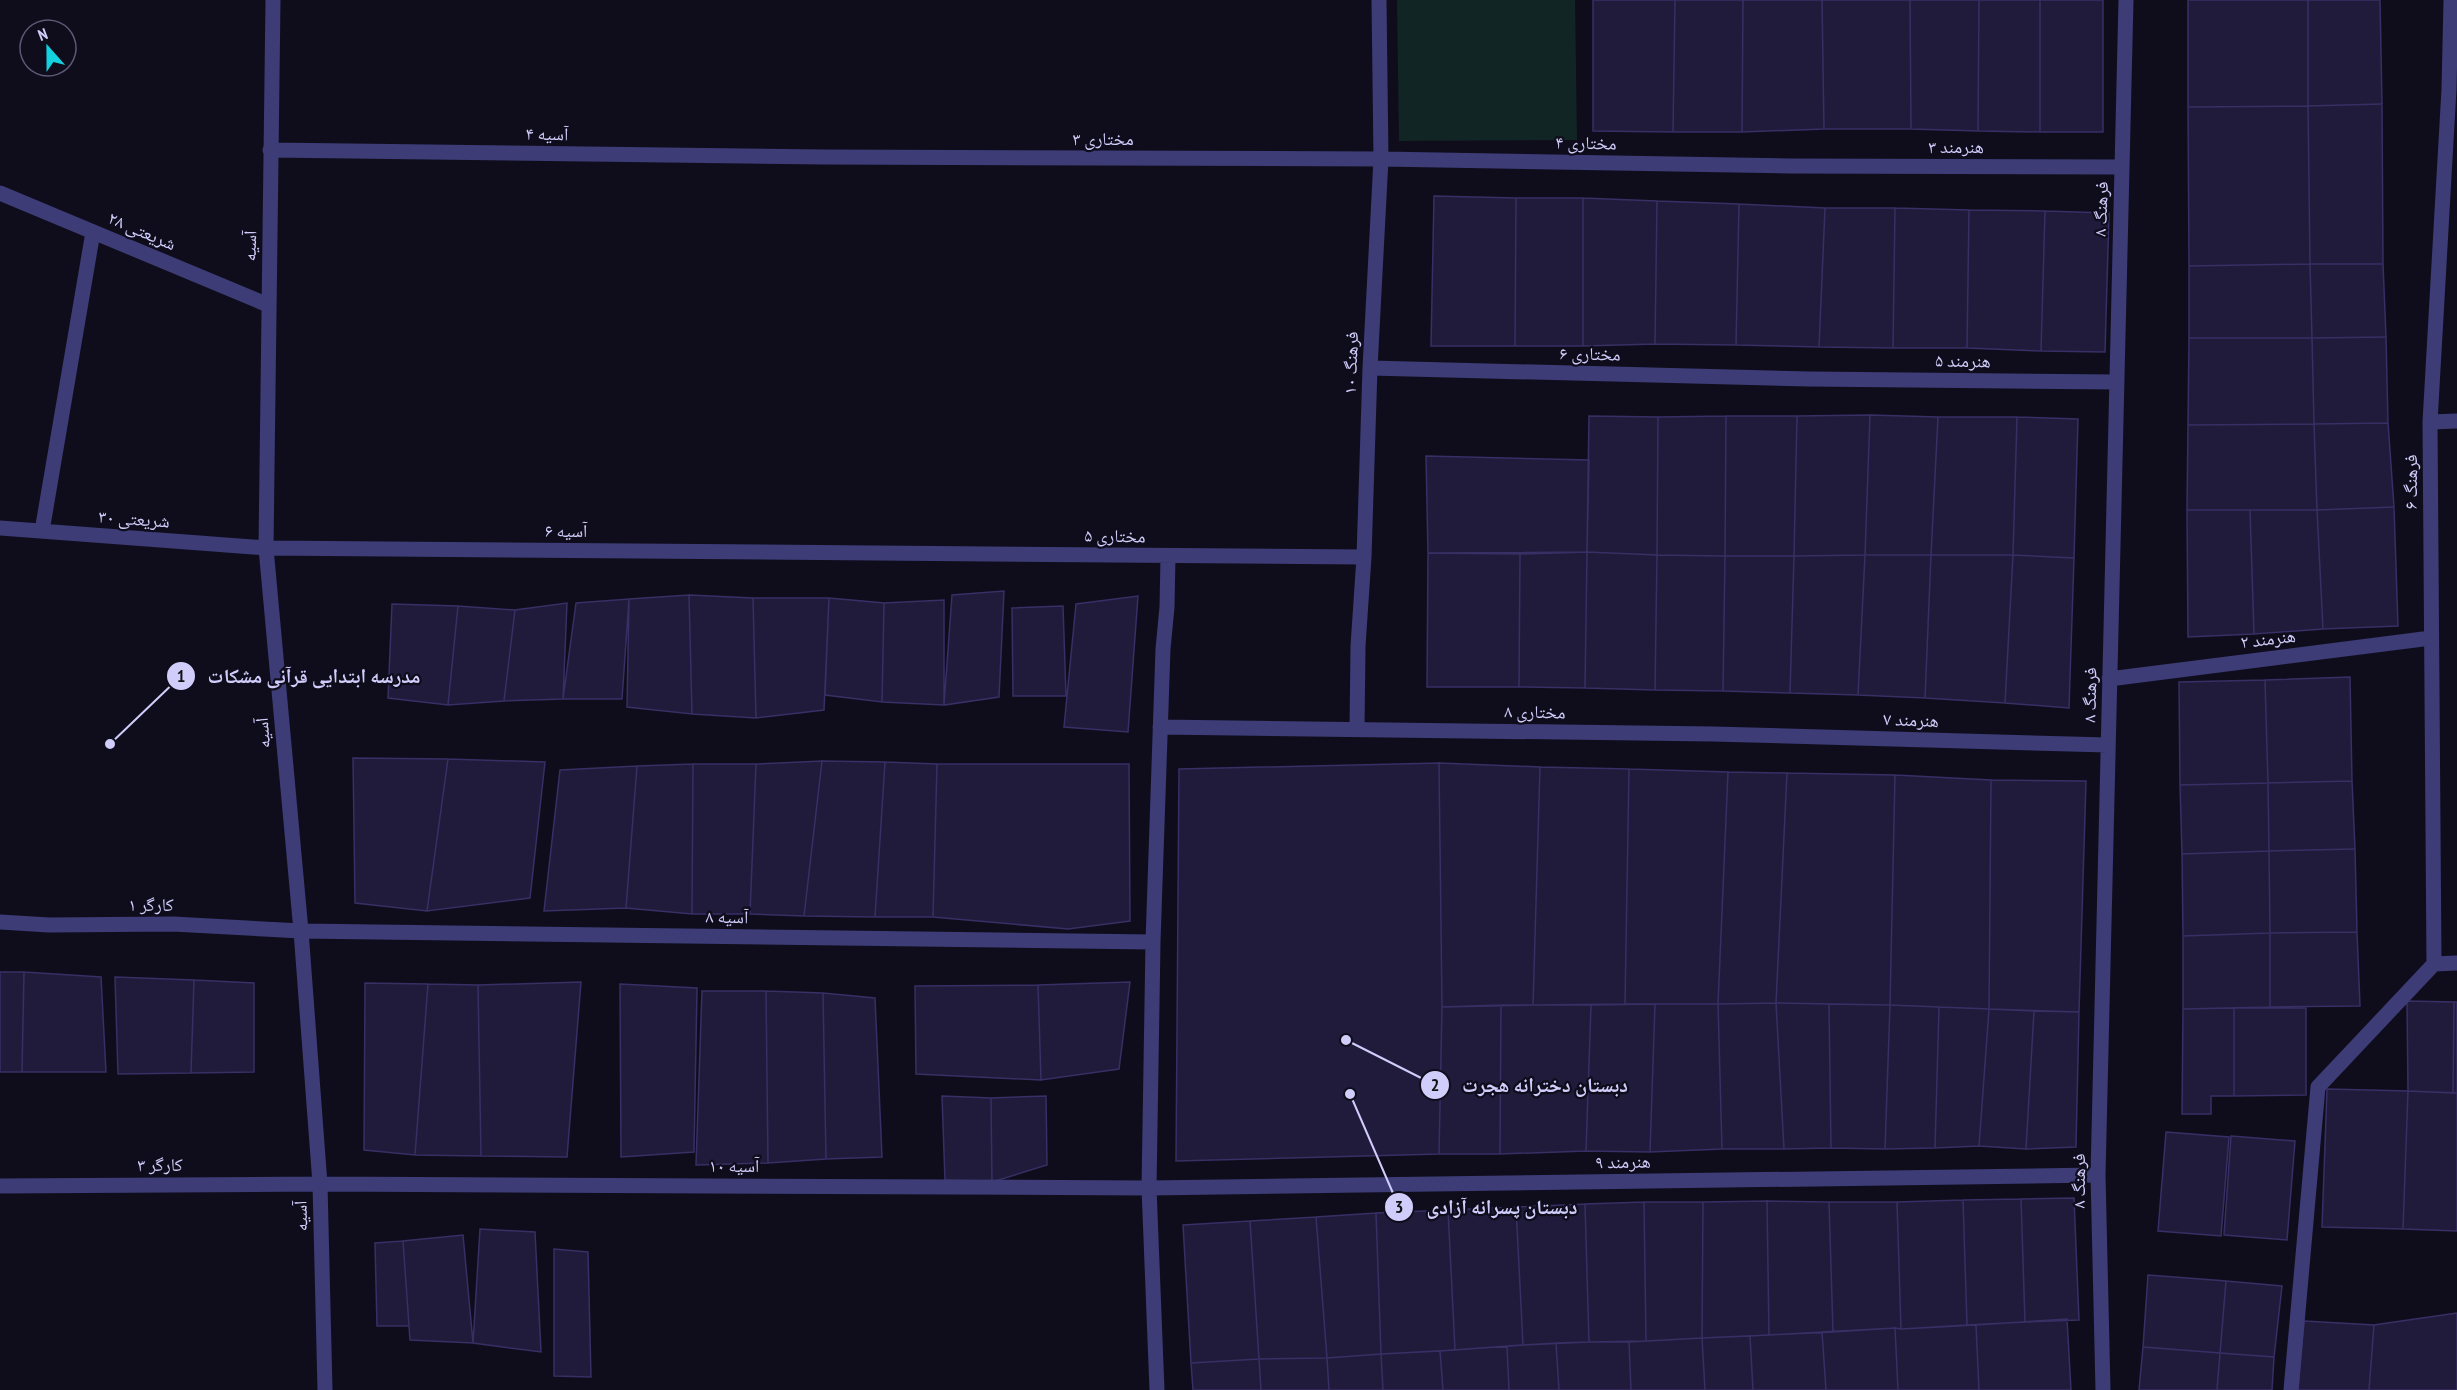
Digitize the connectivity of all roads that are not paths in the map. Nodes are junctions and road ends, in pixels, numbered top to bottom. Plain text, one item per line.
1 (273, 0) edge
2 (1379, 0) edge
3 (2126, 0) edge
4 (2451, 0) edge
5 (2453, 88) edge
6 (270, 150) junction
7 (824, 157) joint
8 (1381, 159) junction
9 (1790, 166) joint
10 (2122, 167) junction
11 (0, 194) edge
12 (93, 232) junction
13 (268, 305) junction
14 (1370, 368) junction
15 (1809, 379) joint
16 (2116, 382) junction
17 (2457, 421) edge
18 (2430, 422) junction
19 (0, 528) edge
20 (42, 531) junction
21 (266, 548) junction
22 (866, 553) joint
23 (1168, 556) junction
24 (1364, 557) junction
25 (2431, 638) junction
26 (2109, 679) junction
27 (1160, 727) junction
28 (1357, 729) junction
29 (1713, 734) joint
30 (2108, 745) junction
31 (0, 922) edge
32 (301, 931) junction
33 (1153, 942) junction
34 (2457, 963) edge
35 (2434, 964) junction
36 (2098, 1175) junction
37 (320, 1184) junction
38 (0, 1186) edge
39 (1149, 1188) junction
40 (325, 1390) edge
41 (1157, 1390) edge
42 (2103, 1390) edge
43 (2291, 1390) edge

1 - 6 street, آسیه
2 - 8 street, فرهنگ ۱۰
3 - 10 street, فرهنگ ۸
4 - 5 street, فرهنگ ۶
5 - 18 street, فرهنگ ۶
6 - 7 street, آسیه ۴
6 - 13 street, آسیه
7 - 8 street, مختاری ۳
8 - 9 street, مختاری ۴
8 - 14 street, فرهنگ ۱۰
9 - 10 street, هنرمند ۳
10 - 16 street, فرهنگ ۸
11 - 12 street, شریعتی ۲۸
12 - 13 street, شریعتی ۲۸
12 - 20 street
13 - 21 street, آسیه
14 - 15 street, مختاری ۶
14 - 24 street, فرهنگ ۱۰
15 - 16 street, هنرمند ۵
16 - 26 street, فرهنگ ۸
17 - 18 street
18 - 25 street, فرهنگ ۶
19 - 20 street, شریعتی ۳۰
20 - 21 street, شریعتی ۳۰
21 - 22 street, آسیه ۶
21 - 32 street, آسیه
22 - 23 street, مختاری ۵
23 - 24 street, مختاری ۵
23 - 27 street
24 - 28 street, فرهنگ ۱۰
25 - 26 street, هنرمند ۲
25 - 35 street, فرهنگ ۶
26 - 30 street, فرهنگ ۸
27 - 28 street, مختاری ۸
27 - 33 street
28 - 29 street, مختاری ۸
29 - 30 street, هنرمند ۷
30 - 36 street, فرهنگ ۸
31 - 32 street, کارگر ۱
32 - 33 street, آسیه ۸
32 - 37 street, آسیه
33 - 39 street
34 - 35 street
35 - 43 street
36 - 39 street, هنرمند ۹
36 - 42 street, فرهنگ ۸
37 - 38 street, کارگر ۳
37 - 39 street, آسیه ۱۰
37 - 40 street, آسیه
39 - 41 street

